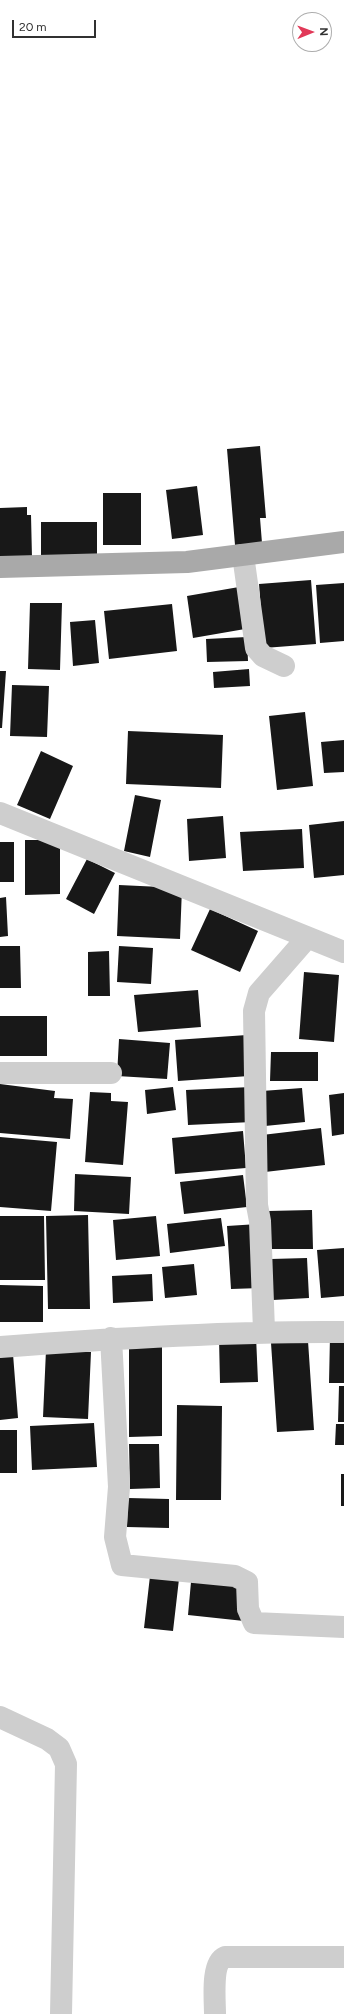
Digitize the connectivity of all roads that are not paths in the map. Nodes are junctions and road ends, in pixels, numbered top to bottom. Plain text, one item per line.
1 (344, 542) edge
2 (243, 555) junction
3 (0, 567) edge
4 (284, 666) dead end
5 (0, 813) edge
6 (307, 938) junction
7 (344, 952) edge
8 (0, 1073) edge
9 (111, 1073) dead end
10 (264, 1331) junction
11 (344, 1332) edge
12 (112, 1338) junction
13 (0, 1347) edge
14 (344, 1627) edge
15 (0, 1718) edge
16 (344, 1957) edge
17 (61, 2014) edge
18 (215, 2014) edge

1 - 2 main road
2 - 3 main road
2 - 4 street
5 - 6 street
6 - 7 street
6 - 10 street
8 - 9 street
10 - 11 street
10 - 12 street
12 - 13 street
12 - 14 street
15 - 17 street
16 - 18 street

